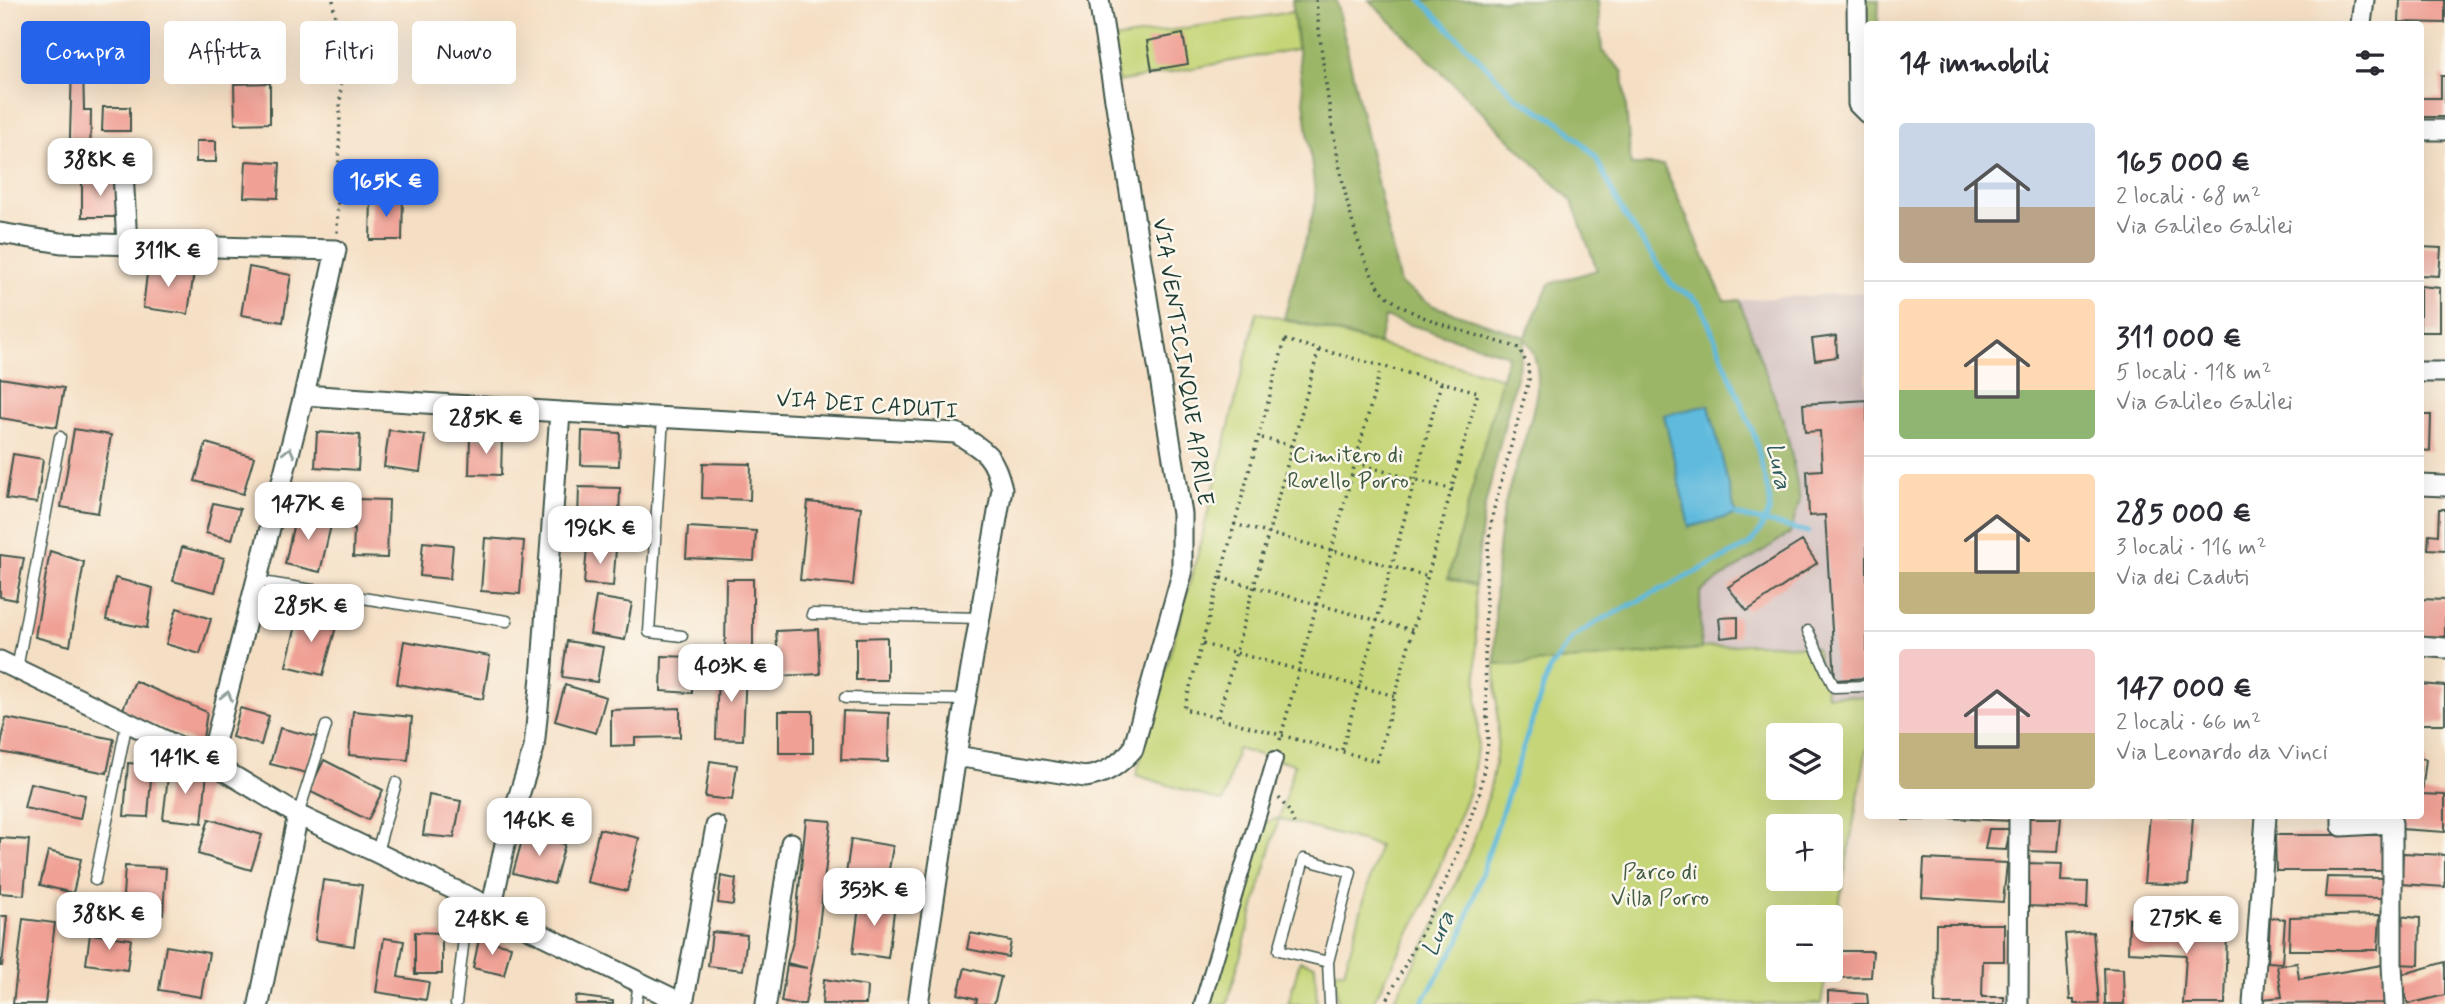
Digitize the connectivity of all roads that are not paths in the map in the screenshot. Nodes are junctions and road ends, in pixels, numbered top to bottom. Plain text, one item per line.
1 (1099, 0) edge
2 (1857, 0) edge
3 (2364, 0) edge
4 (2361, 21) edge
5 (1864, 110) edge
6 (2424, 130) edge
7 (2445, 130) edge
8 (123, 172) dead end
9 (0, 233) edge
10 (127, 244) junction
11 (2424, 372) edge
12 (2445, 372) edge
13 (304, 395) junction
14 (560, 412) junction
15 (663, 418) junction
16 (60, 437) dead end
17 (2424, 485) edge
18 (2445, 486) edge
19 (256, 581) junction
20 (812, 614) dead end
21 (980, 618) junction
22 (507, 621) dead end
23 (1808, 631) dead end
24 (682, 636) dead end
25 (2424, 646) edge
26 (2445, 648) edge
27 (9, 665) edge
28 (1864, 686) edge
29 (845, 698) dead end
30 (966, 700) junction
31 (127, 722) junction
32 (326, 726) dead end
33 (956, 756) junction
34 (1275, 759) dead end
35 (210, 762) junction
36 (396, 783) dead end
37 (298, 815) junction
38 (2019, 819) edge
39 (2266, 819) edge
40 (2342, 819) edge
41 (716, 826) dead end
42 (791, 843) dead end
43 (377, 852) junction
44 (95, 880) dead end
45 (469, 897) junction
46 (491, 910) junction
47 (1328, 962) junction
48 (639, 982) junction
49 (259, 1004) edge
50 (456, 1004) edge
51 (636, 1004) edge
52 (684, 1004) edge
53 (766, 1004) edge
54 (918, 1004) edge
55 (1202, 1004) edge
56 (1330, 1004) edge
57 (2018, 1004) edge
58 (2253, 1004) edge
59 (2394, 1004) edge

1 - 33 street, VIA VENTICINQUE APRILE
2 - 5 street
3 - 4 street
6 - 7 street
8 - 10 street
9 - 10 street
10 - 13 street
11 - 12 street
13 - 14 street, VIA DEI CADUTI
19 -> 13 street
14 - 15 street, VIA DEI CADUTI
14 - 46 street
15 - 21 street, VIA DEI CADUTI
15 - 24 lane
16 - 27 lane
17 - 18 street
19 - 22 lane
35 -> 19 street
20 - 21 lane
21 - 30 street, VIA DEI CADUTI
23 - 28 lane
25 - 26 street
27 - 31 street
29 - 30 lane
30 - 33 street, VIA DEI CADUTI
31 - 35 street
31 - 44 lane
32 - 37 lane
33 - 54 street, VIA DEI CADUTI
34 - 55 street
35 - 37 street
36 - 43 lane
37 - 43 street
37 - 49 street
38 - 57 street
39 - 58 street
40 - 59 street
41 - 52 street
42 - 53 street
43 - 45 street
45 - 46 street
45 - 50 lane
46 - 48 street
47 - 47 lane
47 - 56 lane
48 - 51 lane
48 - 52 street

